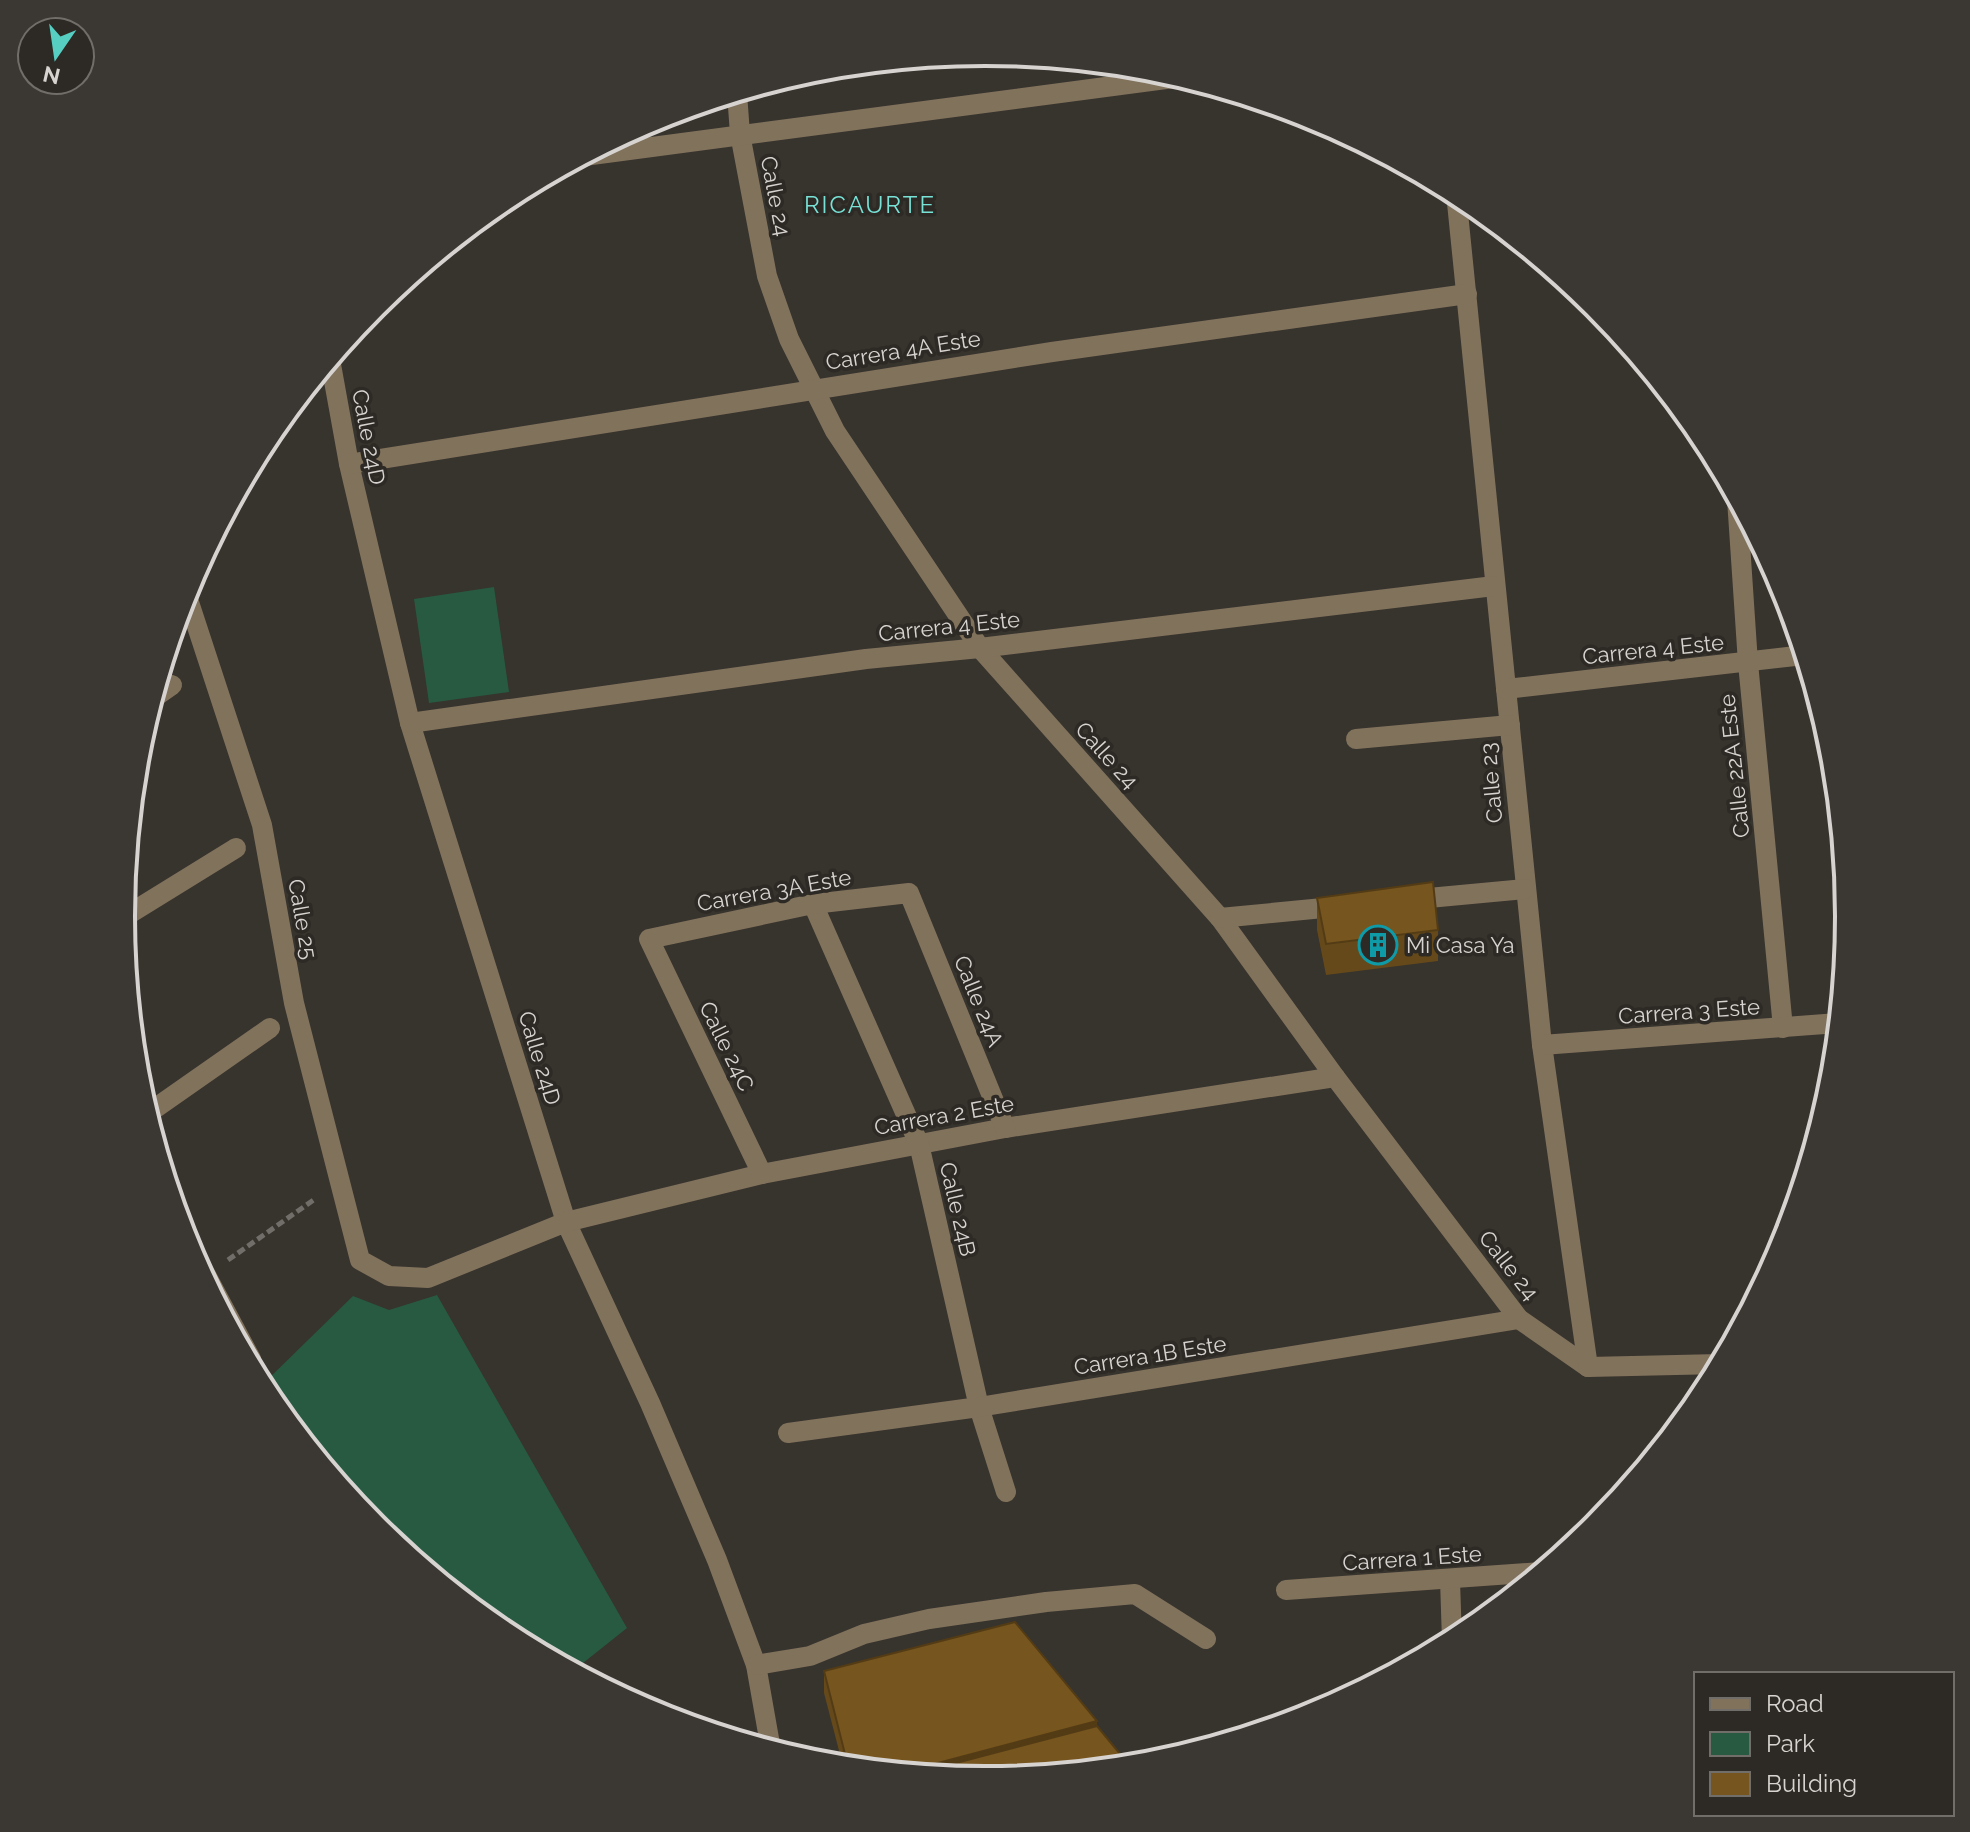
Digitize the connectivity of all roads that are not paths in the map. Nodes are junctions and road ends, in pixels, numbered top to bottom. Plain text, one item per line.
1 (1147, 81) edge
2 (738, 103) edge
3 (740, 134) junction
4 (614, 152) edge
5 (1458, 210) edge
6 (1467, 294) junction
7 (332, 373) edge
8 (813, 388) junction
9 (349, 464) junction
10 (1739, 524) edge
11 (1494, 586) junction
12 (192, 612) edge
13 (980, 648) junction
14 (1794, 656) edge
15 (1748, 663) junction
16 (172, 685) dead end
17 (166, 689) edge
18 (1506, 689) junction
19 (410, 723) junction
20 (1510, 725) junction
21 (1356, 739) dead end
22 (236, 848) dead end
23 (1525, 889) junction
24 (909, 893) joint
25 (1388, 902) edge
26 (813, 904) junction
27 (1358, 905) edge
28 (135, 910) edge
29 (1220, 918) junction
30 (649, 939) joint
31 (1828, 1024) edge
32 (270, 1028) dead end
33 (1783, 1028) junction
34 (1542, 1045) junction
35 (1335, 1077) junction
36 (157, 1107) edge
37 (1005, 1128) junction
38 (919, 1144) junction
39 (762, 1174) junction
40 (566, 1222) junction
41 (1519, 1319) junction
42 (1707, 1364) edge
43 (1588, 1367) junction
44 (979, 1407) junction
45 (788, 1433) dead end
46 (1006, 1492) dead end
47 (1522, 1574) edge
48 (1450, 1580) junction
49 (1286, 1590) dead end
50 (1452, 1626) edge
51 (1206, 1639) dead end
52 (756, 1665) junction
53 (769, 1738) edge

1 - 3 street
2 - 3 street, Calle 24
3 - 4 street
3 - 8 street, Calle 24
5 - 6 street, Calle 23
6 - 8 street, Carrera 4A Este
6 - 11 street, Calle 23
7 - 9 street, Calle 24D
8 - 9 street, Carrera 4A Este
8 - 13 street, Calle 24
9 - 19 street, Calle 24D
10 - 15 street, Calle 22A Este
11 - 13 street, Carrera 4 Este
11 - 18 street, Calle 23
12 - 40 street, Calle 25
13 - 19 street, Carrera 4 Este
13 - 29 street, Calle 24
14 - 15 street, Carrera 4 Este
15 - 18 street, Carrera 4 Este
15 - 33 street, Calle 22A Este
16 - 17 street
18 - 20 street, Calle 23
19 - 40 street, Calle 24D
20 - 21 street
20 - 23 street, Calle 23
22 - 28 street
23 - 25 street
23 - 34 street, Calle 23
24 - 26 street, Carrera 3A Este
24 - 37 street, Calle 24A
26 - 30 street, Carrera 3A Este
26 - 38 street, Calle 24B
27 - 29 street
29 - 35 street, Calle 24
30 - 39 street, Calle 24C
31 - 33 street, Carrera 3 Este
32 - 36 street
33 - 34 street, Carrera 3 Este
34 - 43 street, Calle 23
35 - 37 street, Carrera 2 Este
35 - 41 street, Calle 24
37 - 38 street, Carrera 2 Este
38 - 39 street, Carrera 2 Este
38 - 44 street, Calle 24B
39 - 40 street, Carrera 2 Este
40 - 52 street, Calle 24D
41 - 43 street, Calle 24
41 - 44 street, Carrera 1B Este
42 - 43 street
44 - 45 street, Carrera 1B Este
44 - 46 street, Calle 24B
47 - 48 street, Carrera 1 Este
48 - 49 street, Carrera 1 Este
48 - 50 street
51 - 52 street
52 - 53 street, Calle 24D

